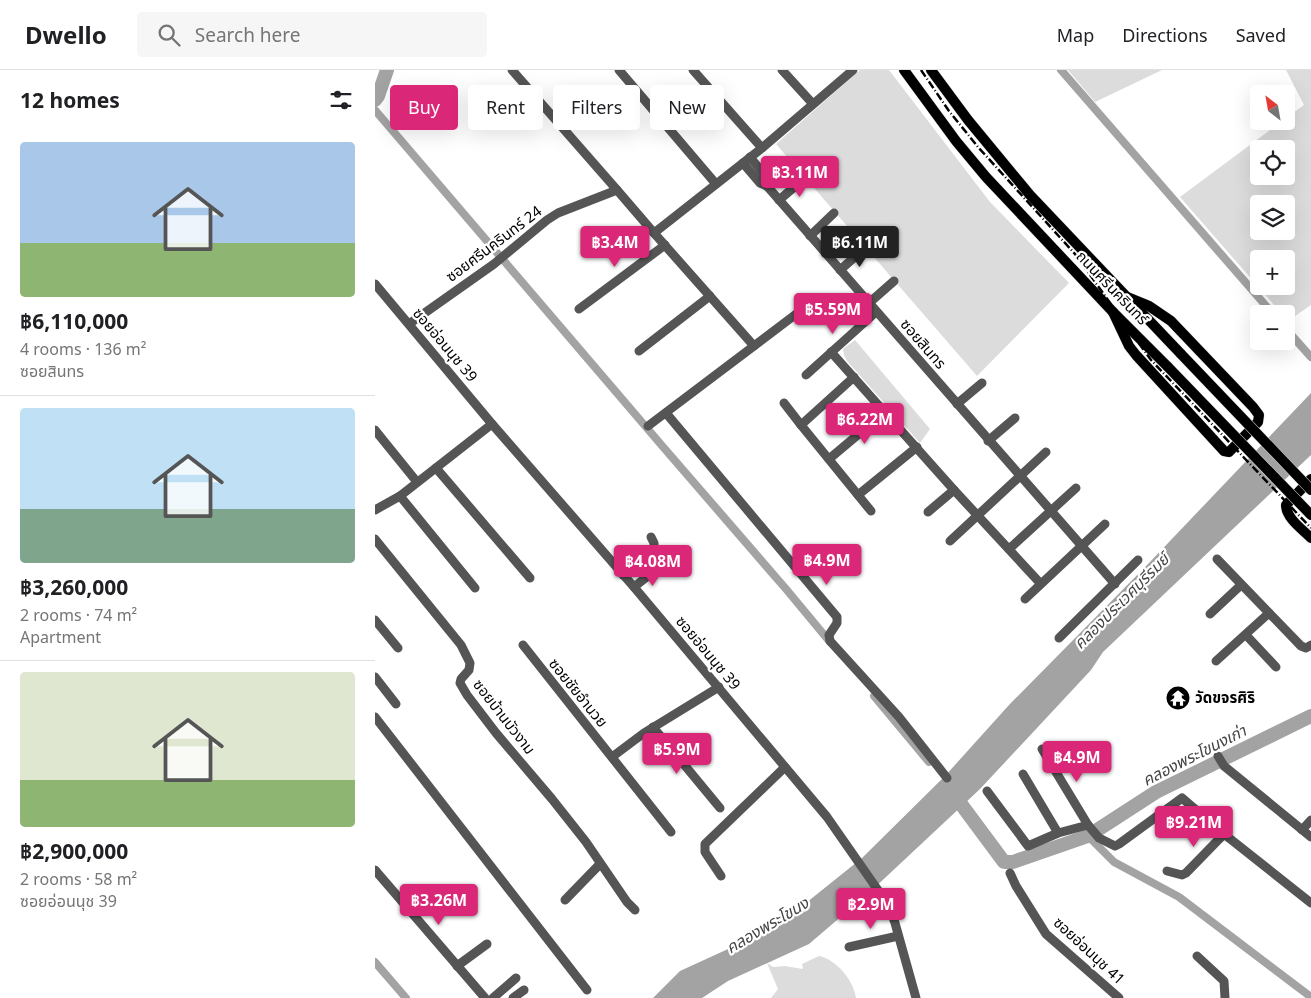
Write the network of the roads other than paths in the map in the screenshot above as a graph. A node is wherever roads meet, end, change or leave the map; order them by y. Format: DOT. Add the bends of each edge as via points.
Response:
graph roads {
  1 [pos="512,70"];
  2 [pos="619,70"];
  3 [pos="693,70"];
  4 [pos="782,70"];
  5 [pos="853,70"];
  6 [pos="904,70"];
  7 [pos="931,70"];
  8 [pos="813,104"];
  9 [pos="762,148"];
  10 [pos="746,160"];
  11 [pos="805,178"];
  12 [pos="716,184"];
  13 [pos="617,190"];
  14 [pos="779,200"];
  15 [pos="835,213"];
  16 [pos="654,233"];
  17 [pos="810,236"];
  18 [pos="665,245"];
  19 [pos="865,248"];
  20 [pos="839,270"];
  21 [pos="894,281"];
  22 [pos="375,284"];
  23 [pos="710,296"];
  24 [pos="1127,297"];
  25 [pos="869,303"];
  26 [pos="579,309"];
  27 [pos="841,309"];
  28 [pos="876,312"];
  29 [pos="1113,312"];
  30 [pos="409,324"];
  31 [pos="754,346"];
  32 [pos="639,351"];
  33 [pos="831,352"];
  34 [pos="807,375"];
  35 [pos="854,378"];
  36 [pos="982,383"];
  37 [pos="784,403"];
  38 [pos="957,404"];
  39 [pos="885,412"];
  40 [pos="666,413"];
  41 [pos="1015,418"];
  42 [pos="493,424"];
  43 [pos="801,425"];
  44 [pos="648,426"];
  45 [pos="375,430"];
  46 [pos="989,440"];
  47 [pos="917,447"];
  48 [pos="1045,452"];
  49 [pos="829,459"];
  50 [pos="436,468"];
  51 [pos="1020,477"];
  52 [pos="1311,479"];
  53 [pos="417,482"];
  54 [pos="1076,488"];
  55 [pos="954,490"];
  56 [pos="1311,490"];
  57 [pos="858,495"];
  58 [pos="400,496"];
  59 [pos="375,510"];
  60 [pos="871,511"];
  61 [pos="928,512"];
  62 [pos="1051,512"];
  63 [pos="979,516"];
  64 [pos="1311,516"];
  65 [pos="1105,524"];
  66 [pos="651,537"];
  67 [pos="375,538"];
  68 [pos="1311,538"];
  69 [pos="950,541"];
  70 [pos="1081,546"];
  71 [pos="1009,549"];
  72 [pos="1138,560"];
  73 [pos="1217,560"];
  74 [pos="658,568"];
  75 [pos="623,575"];
  76 [pos="530,578"];
  77 [pos="1040,584"];
  78 [pos="1115,584"];
  79 [pos="1241,585"];
  80 [pos="634,586"];
  81 [pos="475,588"];
  82 [pos="1025,599"];
  83 [pos="1269,613"];
  84 [pos="1210,614"];
  85 [pos="375,620"];
  86 [pos="1246,635"];
  87 [pos="1059,638"];
  88 [pos="523,645"];
  89 [pos="1311,645"];
  90 [pos="398,648"];
  91 [pos="1215,661"];
  92 [pos="1276,667"];
  93 [pos="375,677"];
  94 [pos="719,687"];
  95 [pos="396,704"];
  96 [pos="375,717"];
  97 [pos="653,727"];
  98 [pos="1042,749"];
  99 [pos="612,757"];
  100 [pos="1220,761"];
  101 [pos="785,767"];
  102 [pos="1023,774"];
  103 [pos="947,778"];
  104 [pos="987,791"];
  105 [pos="720,808"];
  106 [pos="1311,820"];
  107 [pos="1302,830"];
  108 [pos="1093,831"];
  109 [pos="671,832"];
  110 [pos="1058,833"];
  111 [pos="1224,834"];
  112 [pos="1311,837"];
  113 [pos="600,864"];
  114 [pos="375,870"];
  115 [pos="1167,871"];
  116 [pos="1010,873"];
  117 [pos="721,876"];
  118 [pos="565,900"];
  119 [pos="1311,903"];
  120 [pos="635,910"];
  121 [pos="898,936"];
  122 [pos="487,944"];
  123 [pos="849,947"];
  124 [pos="1197,956"];
  125 [pos="457,966"];
  126 [pos="516,978"];
  127 [pos="524,990"];
  128 [pos="587,990"];
  129 [pos="485,998"];
  130 [pos="493,998"];
  131 [pos="513,998"];
  132 [pos="916,998"];
  133 [pos="1119,998"];
  134 [pos="1225,998"];
  1 -- 13 [label="street"];
  2 -- 12 [label="street"];
  3 -- 9 [label="street"];
  4 -- 8 [label="street"];
  5 -- 8 [label="street"];
  6 -- 29 [label="main road, ถนนศรีนครินทร์" via="955,141 986,177"];
  7 -- 24 [label="main road, ถนนศรีนครินทร์" via="1030,196"];
  8 -- 9 [label="street"];
  9 -- 10 [label="street"];
  10 -- 12 [label="street"];
  10 -- 14 [label="street, ซอยสินทร" via="766,177 767,186"];
  11 -- 14 [label="street"];
  12 -- 16 [label="street"];
  13 -- 16 [label="street"];
  13 -- 30 [label="street, ซอยศรีนครินทร์ 24" via="547,220 494,264"];
  14 -- 17 [label="street, ซอยสินทร"];
  15 -- 17 [label="street"];
  16 -- 18 [label="street"];
  17 -- 20 [label="street, ซอยสินทร"];
  18 -- 23 [label="street"];
  18 -- 26 [label="street"];
  19 -- 20 [label="street"];
  20 -- 25 [label="street, ซอยสินทร"];
  21 -- 25 [label="street"];
  22 -- 30 [label="street, ซอยอ่อนนุช 39"];
  23 -- 31 [label="street"];
  23 -- 32 [label="street"];
  24 -- 29 [label="main road" via="1149,306 1171,321 1259,415 1258,422 1229,452 1129,346"];
  24 -- 56 [label="main road, ถนนศรีนครินทร์, bridge"];
  25 -- 28 [label="street, ซอยสินทร"];
  27 -- 31 [label="street" via="819,299"];
  28 -- 33 [label="street"];
  28 -- 38 [label="street, ซอยสินทร"];
  29 -- 64 [label="main road, ถนนศรีนครินทร์, bridge"];
  30 -- 42 [label="street, ซอยอ่อนนุช 39"];
  31 -- 40 [label="street"];
  33 -- 34 [label="street"];
  33 -- 35 [label="street"];
  35 -- 39 [label="street"];
  35 -- 43 [label="street"];
  36 -- 38 [label="street"];
  37 -- 43 [label="street"];
  38 -- 46 [label="street, ซอยสินทร"];
  39 -- 47 [label="street"];
  39 -- 49 [label="street"];
  40 -- 44 [label="street"];
  40 -- 103 [label="street" via="837,617 829,635 830,641 899,717"];
  41 -- 46 [label="street"];
  42 -- 50 [label="street"];
  42 -- 75 [label="street, ซอยอ่อนนุช 39"];
  43 -- 49 [label="street"];
  45 -- 53 [label="street"];
  46 -- 51 [label="street, ซอยสินทร"];
  47 -- 55 [label="street"];
  47 -- 57 [label="street"];
  48 -- 51 [label="street"];
  49 -- 57 [label="street"];
  50 -- 53 [label="street"];
  50 -- 76 [label="street"];
  51 -- 62 [label="street, ซอยสินทร"];
  51 -- 63 [label="street"];
  52 -- 68 [label="main road" via="1286,508"];
  53 -- 58 [label="street"];
  54 -- 62 [label="street"];
  55 -- 61 [label="street"];
  55 -- 63 [label="street"];
  57 -- 60 [label="street"];
  58 -- 59 [label="street"];
  58 -- 81 [label="street"];
  62 -- 70 [label="street, ซอยสินทร"];
  62 -- 71 [label="street"];
  63 -- 69 [label="street"];
  63 -- 71 [label="street"];
  65 -- 70 [label="street"];
  66 -- 75 [label="street" via="654,551"];
  67 -- 113 [label="street, ซอยบ้านบัวงาม" via="461,645 470,666 460,683 467,695"];
  70 -- 77 [label="street"];
  70 -- 78 [label="street, ซอยสินทร"];
  71 -- 77 [label="street"];
  72 -- 78 [label="street"];
  73 -- 79 [label="street"];
  74 -- 80 [label="street"];
  75 -- 80 [label="street, ซอยอ่อนนุช 39"];
  77 -- 82 [label="street"];
  78 -- 87 [label="street"];
  79 -- 83 [label="street"];
  79 -- 84 [label="street"];
  80 -- 94 [label="street, ซอยอ่อนนุช 39"];
  83 -- 86 [label="street"];
  83 -- 89 [label="street" via="1301,646"];
  85 -- 90 [label="street"];
  86 -- 91 [label="street"];
  86 -- 92 [label="street"];
  88 -- 99 [label="street, ซอยชัยอำนวย"];
  93 -- 95 [label="street"];
  94 -- 97 [label="street"];
  94 -- 101 [label="street, ซอยอ่อนนุช 39"];
  96 -- 128 [label="street"];
  97 -- 99 [label="street"];
  97 -- 105 [label="street"];
  98 -- 108 [label="street"];
  99 -- 109 [label="street, ซอยชัยอำนวย"];
  100 -- 107 [label="street"];
  101 -- 117 [label="street" via="705,844 705,852"];
  101 -- 121 [label="street, ซอยอ่อนนุช 39" via="827,817 889,906"];
  102 -- 110 [label="street"];
  104 -- 110 [label="street" via="1028,846"];
  106 -- 107 [label="street"];
  107 -- 112 [label="street"];
  108 -- 110 [label="street"];
  108 -- 111 [label="street" via="1115,846 1182,798"];
  111 -- 115 [label="street" via="1183,875"];
  111 -- 119 [label="street"];
  113 -- 118 [label="street"];
  113 -- 120 [label="street, ซอยบ้านบัวงาม"];
  114 -- 125 [label="street"];
  116 -- 133 [label="street, ซอยอ่อนนุช 41" via="1046,934"];
  121 -- 123 [label="street"];
  121 -- 132 [label="street, ซอยอ่อนนุช 39"];
  122 -- 125 [label="street"];
  124 -- 134 [label="street" via="1224,982"];
  125 -- 129 [label="street"];
  126 -- 130 [label="street"];
  127 -- 131 [label="street"];
}
